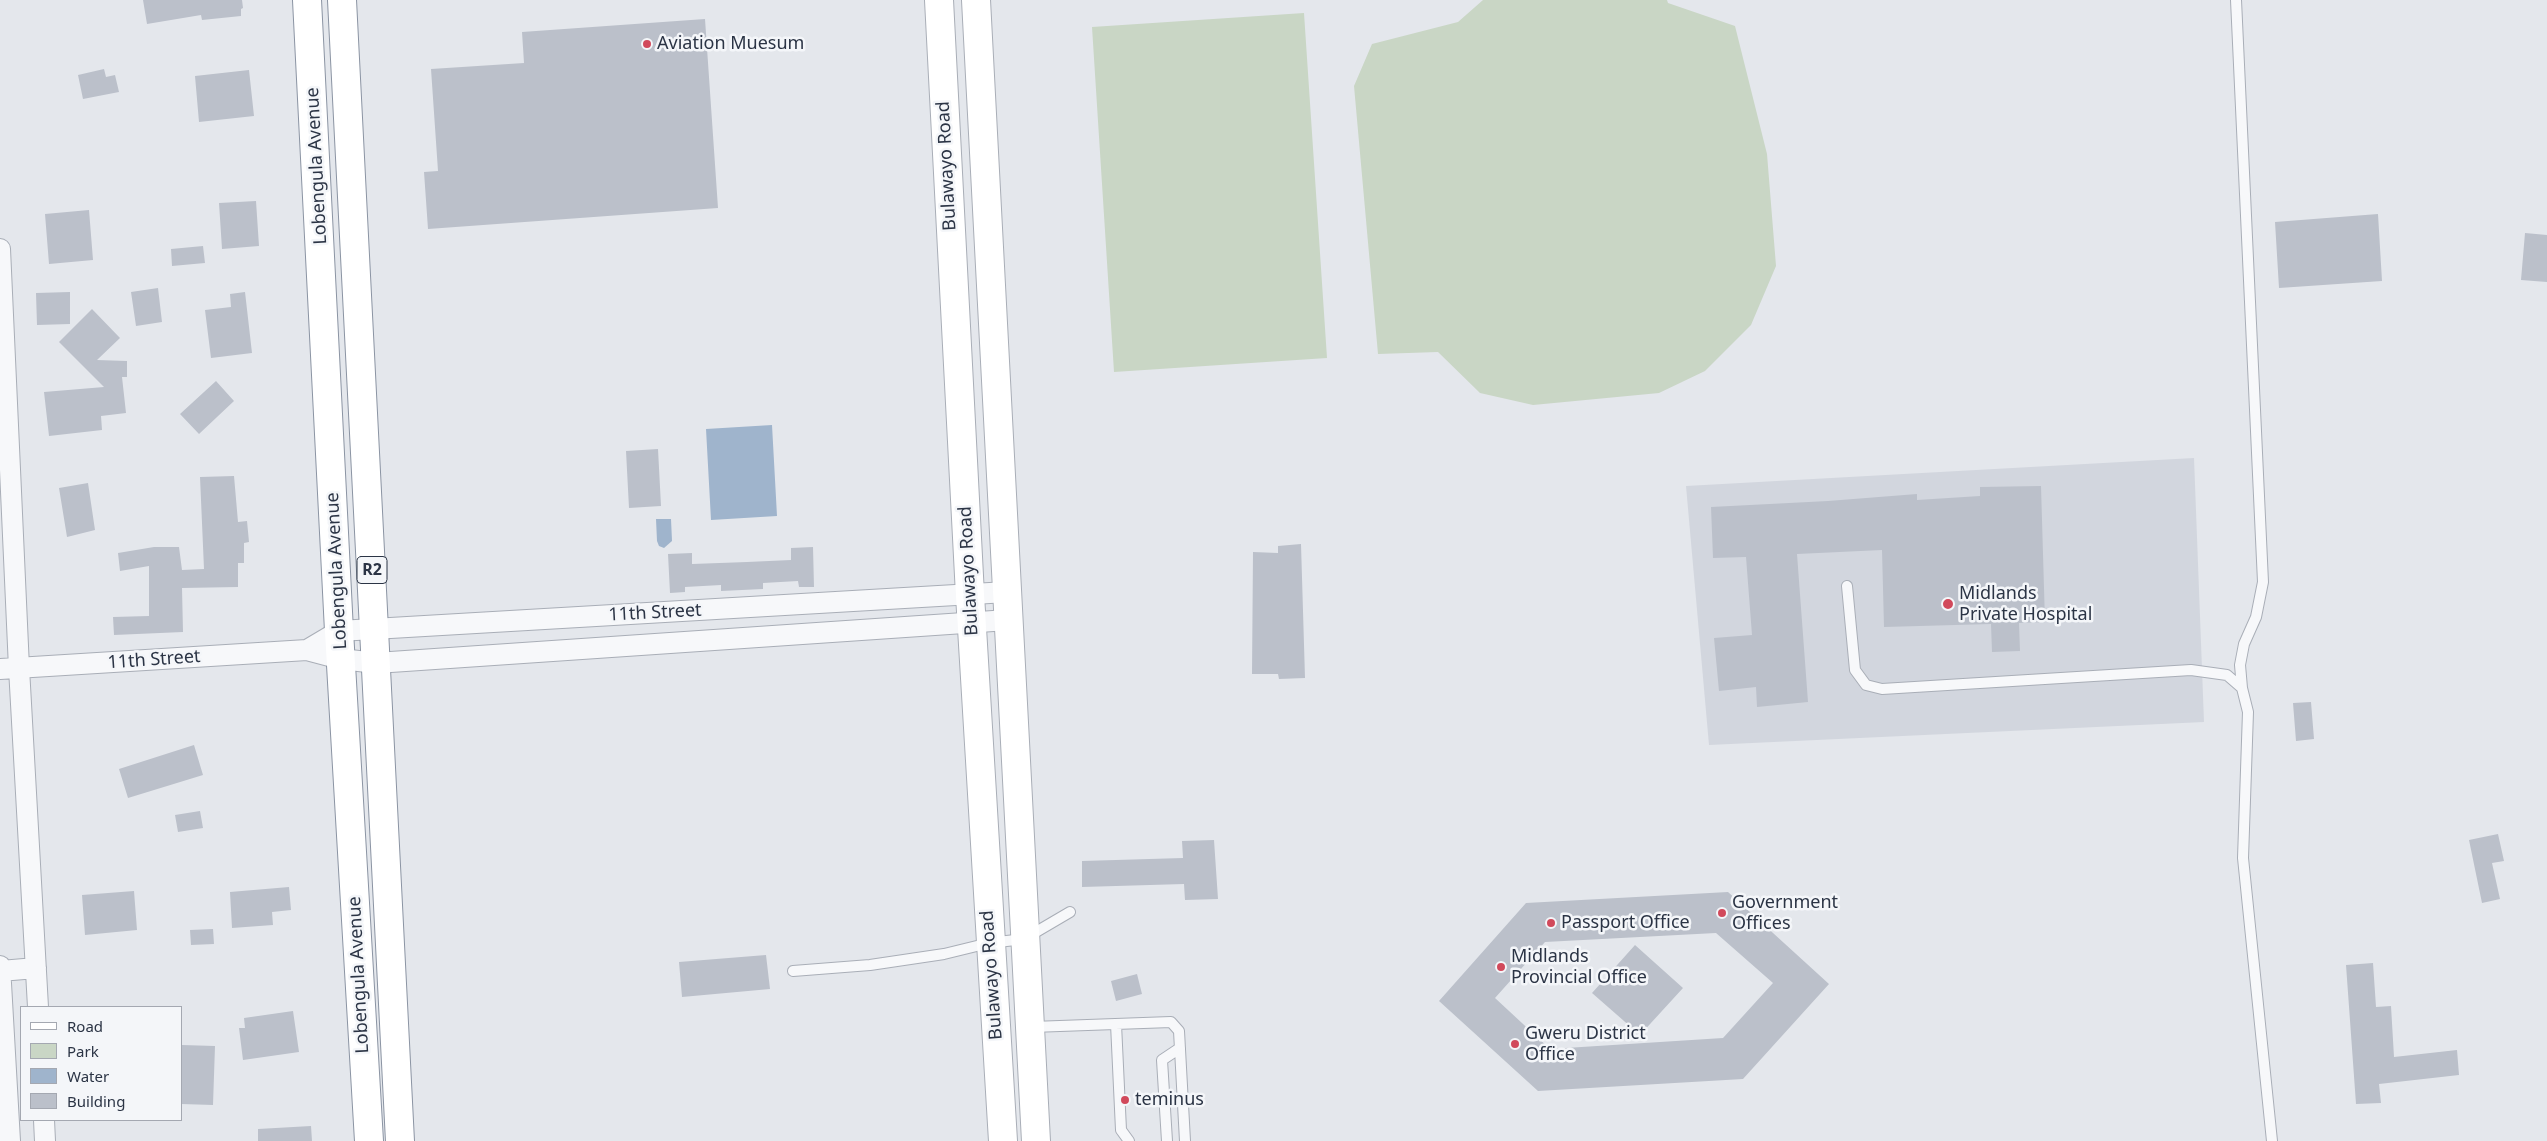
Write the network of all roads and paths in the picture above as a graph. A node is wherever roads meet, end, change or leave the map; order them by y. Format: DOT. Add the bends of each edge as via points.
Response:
graph roads {
  1 [pos="307,0"];
  2 [pos="342,0"];
  3 [pos="939,0"];
  4 [pos="976,0"];
  5 [pos="2236,0"];
  6 [pos="0,249"];
  7 [pos="1847,586"];
  8 [pos="1007,592"];
  9 [pos="970,595"];
  10 [pos="1008,620"];
  11 [pos="971,622"];
  12 [pos="375,629"];
  13 [pos="339,631"];
  14 [pos="307,650"];
  15 [pos="341,659"];
  16 [pos="376,663"];
  17 [pos="10,669"];
  18 [pos="2242,688"];
  19 [pos="1070,912"];
  20 [pos="1024,939"];
  21 [pos="989,943"];
  22 [pos="0,966"];
  23 [pos="36,968"];
  24 [pos="0,971"];
  25 [pos="794,971"];
  26 [pos="38,1006"];
  27 [pos="1116,1024"];
  28 [pos="1031,1027"];
  29 [pos="1180,1048"];
  30 [pos="44,1121"];
  31 [pos="10,1141"];
  32 [pos="45,1141"];
  33 [pos="369,1141"];
  34 [pos="400,1141"];
  35 [pos="1003,1141"];
  36 [pos="1036,1141"];
  37 [pos="1129,1141"];
  38 [pos="1167,1141"];
  39 [pos="1186,1141"];
  40 [pos="2272,1141"];
  1 -- 13 [label="main road, Lobengula Avenue / R2"];
  2 -- 12 [label="main road, Lobengula Avenue / R2"];
  3 -- 9 [label="main road, Bulawayo Road"];
  4 -- 8 [label="main road, Bulawayo Road"];
  5 -- 18 [label="lane" via="2263,582 2256,617 2241,658"];
  6 -- 17 [label="street"];
  7 -- 18 [label="lane" via="1855,670 1866,685 1882,689 2191,670 2227,676"];
  8 -- 9 [label="street, 11th Street"];
  8 -- 10 [label="main road, Bulawayo Road"];
  9 -- 11 [label="main road, Bulawayo Road"];
  9 -- 12 [label="street, 11th Street"];
  10 -- 11 [label="street, 11th Street"];
  10 -- 20 [label="main road, Bulawayo Road"];
  11 -- 16 [label="street, 11th Street"];
  11 -- 21 [label="main road, Bulawayo Road"];
  12 -- 13 [label="street, 11th Street"];
  12 -- 16 [label="main road, Lobengula Avenue / R2"];
  13 -- 14 [label="street, 11th Street"];
  13 -- 15 [label="main road, Lobengula Avenue / R2"];
  14 -- 15 [label="street, 11th Street"];
  14 -- 17 [label="street, 11th Street"];
  15 -- 16 [label="street, 11th Street"];
  15 -- 33 [label="main road, Lobengula Avenue / R2"];
  16 -- 34 [label="main road, Lobengula Avenue / R2"];
  17 -- 23 [label="street"];
  18 -- 40 [label="lane" via="2248,712 2243,858"];
  19 -- 20 [label="lane"];
  20 -- 21 [label="lane"];
  20 -- 28 [label="main road, Bulawayo Road"];
  21 -- 25 [label="lane" via="879,964"];
  21 -- 35 [label="main road, Bulawayo Road"];
  22 -- 24 [label="street"];
  23 -- 24 [label="street"];
  23 -- 26 [label="street"];
  24 -- 31 [label="street"];
  27 -- 28 [label="lane"];
  27 -- 29 [label="lane" via="1171,1022 1179,1031"];
  27 -- 37 [label="lane" via="1122,1130"];
  28 -- 36 [label="main road, Bulawayo Road"];
  29 -- 38 [label="lane" via="1162,1060"];
  29 -- 39 [label="lane"];
  30 -- 32 [label="street"];
}
